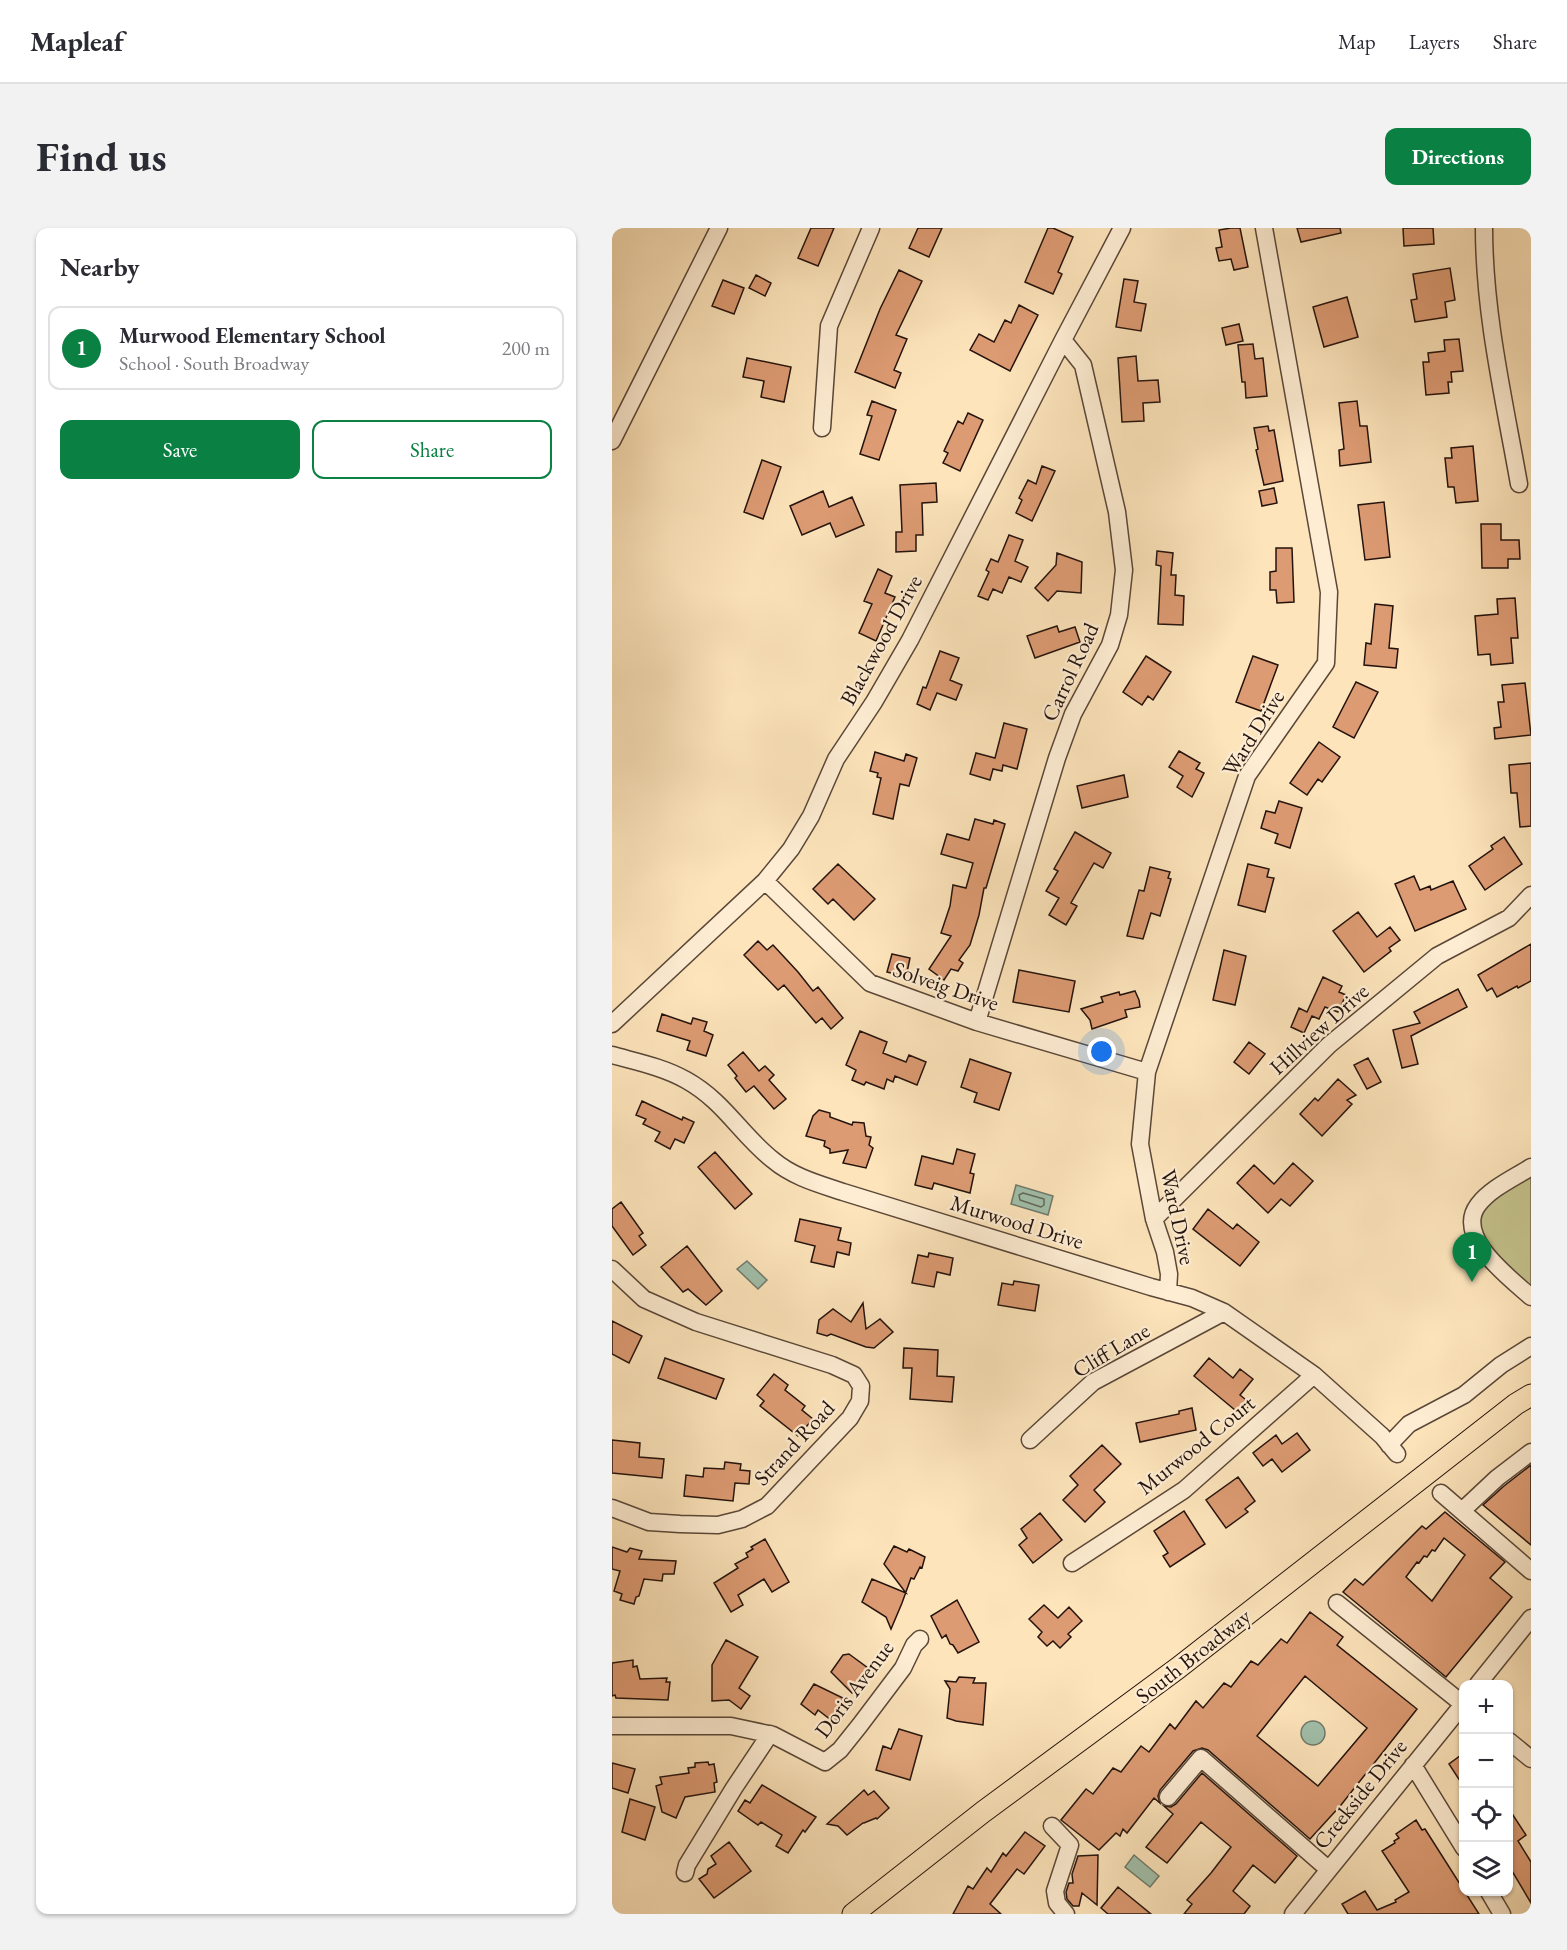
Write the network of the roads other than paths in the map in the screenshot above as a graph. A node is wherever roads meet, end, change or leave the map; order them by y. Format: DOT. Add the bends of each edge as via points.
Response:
graph roads {
  1 [pos="718,228"];
  2 [pos="871,228"];
  3 [pos="1122,228"];
  4 [pos="1264,228"];
  5 [pos="1484,228"];
  6 [pos="1063,340"];
  7 [pos="822,428"];
  8 [pos="613,435"];
  9 [pos="1519,484"];
  10 [pos="765,881"];
  11 [pos="1531,895"];
  12 [pos="977,1022"];
  13 [pos="612,1024"];
  14 [pos="612,1055"];
  15 [pos="1147,1072"];
  16 [pos="1531,1167"];
  17 [pos="1154,1219"];
  18 [pos="612,1269"];
  19 [pos="1168,1292"];
  20 [pos="1531,1297"];
  21 [pos="1224,1312"];
  22 [pos="1531,1346"];
  23 [pos="1314,1375"];
  24 [pos="1531,1395"];
  25 [pos="1030,1440"];
  26 [pos="1531,1452"];
  27 [pos="1453,1500"];
  28 [pos="612,1508"];
  29 [pos="1531,1562"];
  30 [pos="1072,1563"];
  31 [pos="1531,1570"];
  32 [pos="1337,1603"];
  33 [pos="1531,1618"];
  34 [pos="920,1639"];
  35 [pos="1481,1680"];
  36 [pos="1459,1701"];
  37 [pos="1459,1709"];
  38 [pos="612,1726"];
  39 [pos="770,1734"];
  40 [pos="1513,1744"];
  41 [pos="1531,1759"];
  42 [pos="1413,1765"];
  43 [pos="1168,1797"];
  44 [pos="1052,1826"];
  45 [pos="1460,1842"];
  46 [pos="1328,1869"];
  47 [pos="685,1873"];
  48 [pos="1491,1896"];
  49 [pos="853,1914"];
  50 [pos="1066,1914"];
  51 [pos="1293,1914"];
  52 [pos="1502,1914"];
  1 -- 8 [label="street"];
  2 -- 7 [label="street" via="829,326"];
  3 -- 6 [label="street, Blackwood Drive"];
  4 -- 15 [label="street, Ward Drive" via="1329,592 1326,663 1247,776"];
  5 -- 9 [label="street" via="1493,337"];
  6 -- 10 [label="street, Blackwood Drive" via="910,640 836,759 791,849"];
  6 -- 12 [label="street, Carrol Road" via="1083,365 1117,513 1124,570 1119,615 1110,645 1073,714 1061,747"];
  10 -- 12 [label="street, Solveig Drive" via="870,983"];
  10 -- 13 [label="street, Blackwood Drive"];
  11 -- 17 [label="street, Hillview Drive" via="1509,918 1437,956 1329,1046"];
  12 -- 15 [label="street, Solveig Drive"];
  14 -- 19 [label="street, Murwood Drive" via="686,1080 725,1109 773,1161 796,1175"];
  15 -- 17 [label="street, Ward Drive" via="1140,1144"];
  16 -- 20 [label="street" via="1488,1195 1472,1221 1476,1242"];
  17 -- 19 [label="street, Ward Drive" via="1165,1252"];
  18 -- 28 [label="street, Strand Road" via="644,1299 696,1322 832,1365 854,1375 861,1386 860,1401 850,1418 767,1506 742,1519 718,1525 649,1522"];
  19 -- 21 [label="street, Murwood Drive"];
  21 -- 23 [label="street, Murwood Drive"];
  21 -- 25 [label="street, Cliff Lane" via="1093,1382"];
  22 -- 23 [label="street, Murwood Drive" via="1464,1395 1409,1424 1393,1450"];
  23 -- 30 [label="street, Murwood Court" via="1185,1490"];
  24 -- 49 [label="main road, South Broadway"];
  26 -- 27 [label="street" via="1497,1478"];
  27 -- 29 [label="street"];
  27 -- 31 [label="street"];
  32 -- 36 [label="street"];
  33 -- 35 [label="street"];
  34 -- 39 [label="street, Doris Avenue" via="860,1725 825,1762"];
  37 -- 42 [label="street, Creekside Drive"];
  38 -- 39 [label="street, Doris Avenue" via="731,1726"];
  39 -- 47 [label="street"];
  40 -- 41 [label="street"];
  42 -- 45 [label="street"];
  42 -- 46 [label="street, Creekside Drive"];
  43 -- 46 [label="street" via="1201,1758"];
  44 -- 50 [label="street" via="1070,1845 1054,1891"];
  46 -- 51 [label="street, Creekside Drive"];
  48 -- 52 [label="street"];
}
